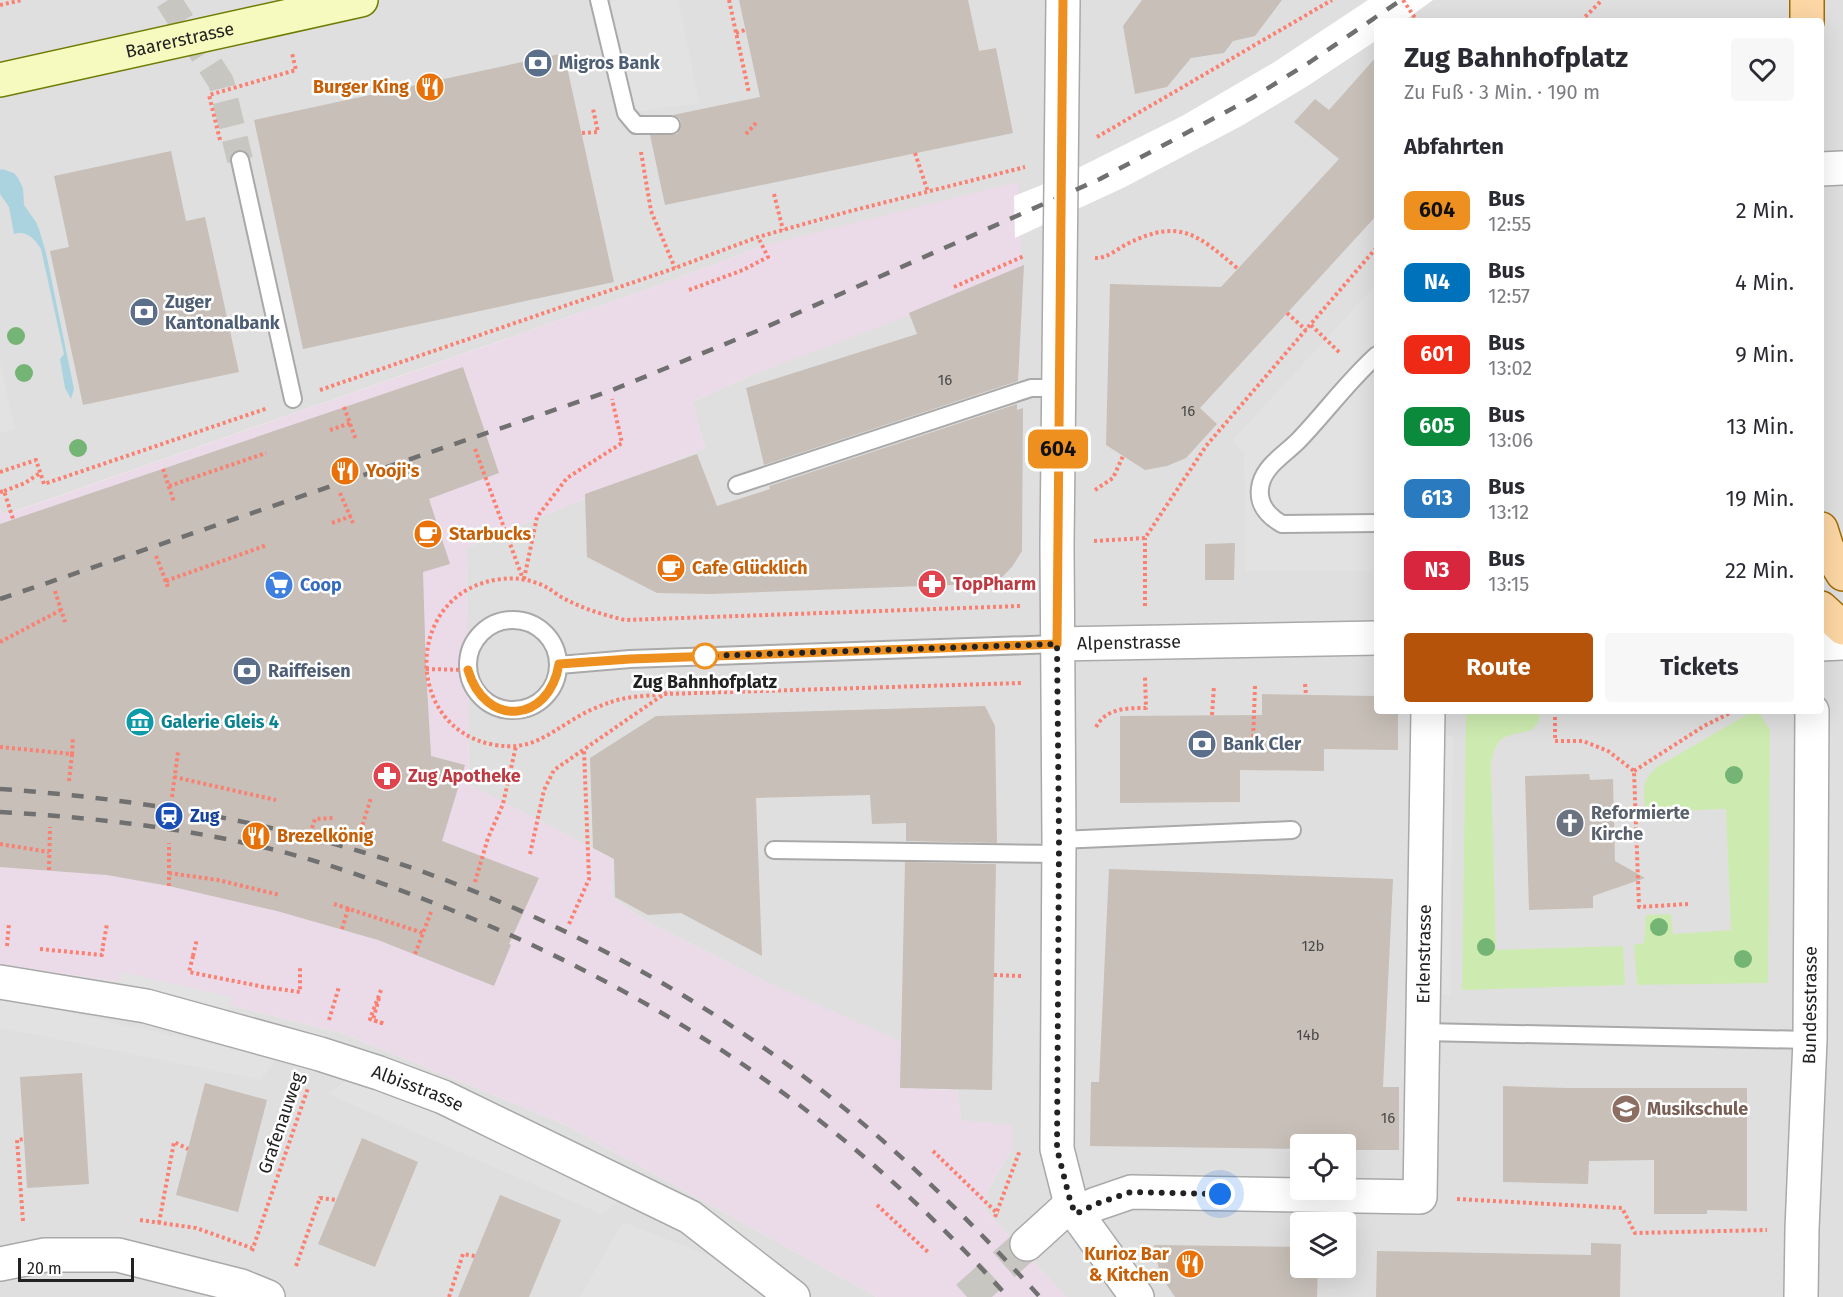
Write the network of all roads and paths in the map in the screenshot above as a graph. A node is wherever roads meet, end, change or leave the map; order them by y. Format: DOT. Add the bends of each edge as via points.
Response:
graph roads {
  1 [pos="22,0"];
  2 [pos="361,0"];
  3 [pos="599,0"];
  4 [pos="729,0"];
  5 [pos="1063,0"];
  6 [pos="1332,0"];
  7 [pos="1403,0"];
  8 [pos="1602,0"];
  9 [pos="1807,0"];
  10 [pos="0,5"];
  11 [pos="1415,18"];
  12 [pos="1584,18"];
  13 [pos="1807,18"];
  14 [pos="745,30"];
  15 [pos="736,33"];
  16 [pos="0,80"];
  17 [pos="748,93"];
  18 [pos="590,98"];
  19 [pos="756,123"];
  20 [pos="636,125"];
  21 [pos="671,125"];
  22 [pos="582,133"];
  23 [pos="746,134"];
  24 [pos="1088,143"];
  25 [pos="915,153"];
  26 [pos="240,160"];
  27 [pos="1026,167"];
  28 [pos="1843,168"];
  29 [pos="1824,169"];
  30 [pos="928,192"];
  31 [pos="774,194"];
  32 [pos="783,230"];
  33 [pos="758,237"];
  34 [pos="1374,251"];
  35 [pos="1061,257"];
  36 [pos="675,268"];
  37 [pos="1237,268"];
  38 [pos="954,287"];
  39 [pos="689,290"];
  40 [pos="1287,313"];
  41 [pos="1311,325"];
  42 [pos="1306,330"];
  43 [pos="1374,359"];
  44 [pos="1360,372"];
  45 [pos="1059,388"];
  46 [pos="293,399"];
  47 [pos="612,399"];
  48 [pos="344,407"];
  49 [pos="250,414"];
  50 [pos="351,423"];
  51 [pos="330,430"];
  52 [pos="356,440"];
  53 [pos="475,449"];
  54 [pos="266,453"];
  55 [pos="1122,456"];
  56 [pos="163,469"];
  57 [pos="0,472"];
  58 [pos="40,473"];
  59 [pos="737,484"];
  60 [pos="168,486"];
  61 [pos="2,492"];
  62 [pos="340,493"];
  63 [pos="1095,500"];
  64 [pos="174,502"];
  65 [pos="351,516"];
  66 [pos="13,519"];
  67 [pos="332,523"];
  68 [pos="353,523"];
  69 [pos="1374,523"];
  70 [pos="1094,531"];
  71 [pos="1824,537"];
  72 [pos="1094,541"];
  73 [pos="267,545"];
  74 [pos="1057,545"];
  75 [pos="156,556"];
  76 [pos="1843,574"];
  77 [pos="165,581"];
  78 [pos="168,587"];
  79 [pos="55,591"];
  80 [pos="971,608"];
  81 [pos="61,610"];
  82 [pos="966,611"];
  83 [pos="1824,611"];
  84 [pos="65,622"];
  85 [pos="1843,628"];
  86 [pos="1374,638"];
  87 [pos="0,642"];
  88 [pos="1843,643"];
  89 [pos="1057,644"];
  90 [pos="1824,644"];
  91 [pos="559,664"];
  92 [pos="426,669"];
  93 [pos="468,670"];
  94 [pos="969,680"];
  95 [pos="975,684"];
  96 [pos="1305,684"];
  97 [pos="1214,686"];
  98 [pos="1255,686"];
  99 [pos="670,690"];
  100 [pos="1305,694"];
  101 [pos="1428,714"];
  102 [pos="1555,714"];
  103 [pos="1728,714"];
  104 [pos="1812,714"];
  105 [pos="1212,716"];
  106 [pos="73,737"];
  107 [pos="1262,745"];
  108 [pos="516,746"];
  109 [pos="0,747"];
  110 [pos="584,749"];
  111 [pos="178,752"];
  112 [pos="72,754"];
  113 [pos="1634,771"];
  114 [pos="174,777"];
  115 [pos="69,781"];
  116 [pos="172,796"];
  117 [pos="371,798"];
  118 [pos="276,800"];
  119 [pos="334,818"];
  120 [pos="50,827"];
  121 [pos="312,828"];
  122 [pos="1292,830"];
  123 [pos="357,842"];
  124 [pos="169,843"];
  125 [pos="0,844"];
  126 [pos="1059,847"];
  127 [pos="774,850"];
  128 [pos="49,852"];
  129 [pos="530,854"];
  130 [pos="49,870"];
  131 [pos="169,873"];
  132 [pos="476,882"];
  133 [pos="169,886"];
  134 [pos="280,895"];
  135 [pos="1688,904"];
  136 [pos="431,912"];
  137 [pos="9,923"];
  138 [pos="107,924"];
  139 [pos="569,924"];
  140 [pos="342,929"];
  141 [pos="423,933"];
  142 [pos="197,939"];
  143 [pos="35,948"];
  144 [pos="415,954"];
  145 [pos="4,968"];
  146 [pos="300,968"];
  147 [pos="994,975"];
  148 [pos="1022,976"];
  149 [pos="339,987"];
  150 [pos="381,990"];
  151 [pos="379,998"];
  152 [pos="373,1020"];
  153 [pos="386,1024"];
  154 [pos="1423,1032"];
  155 [pos="1810,1040"];
  156 [pos="320,1054"];
  157 [pos="24,1139"];
  158 [pos="188,1149"];
  159 [pos="1020,1149"];
  160 [pos="933,1151"];
  161 [pos="1420,1197"];
  162 [pos="336,1200"];
  163 [pos="877,1205"];
  164 [pos="1074,1209"];
  165 [pos="23,1221"];
  166 [pos="159,1223"];
  167 [pos="1802,1229"];
  168 [pos="1027,1244"];
  169 [pos="929,1253"];
  170 [pos="475,1256"];
  171 [pos="250,1258"];
  172 [pos="0,1264"];
  173 [pos="296,1266"];
  174 [pos="268,1297"];
  175 [pos="448,1297"];
  176 [pos="793,1297"];
  177 [pos="1137,1297"];
  178 [pos="1801,1297"];
  1 -- 10 [label="path"];
  2 -- 16 [label="main road, Baarerstrasse"];
  3 -- 20 [label="lane" via="626,113"];
  4 -- 15 [label="path"];
  5 -- 35 [label="street"];
  6 -- 24 [label="path"];
  7 -- 11 [label="path"];
  8 -- 12 [label="path"];
  9 -- 13 [label="main road"];
  14 -- 15 [label="path"];
  15 -- 17 [label="path"];
  18 -- 22 [label="path" via="598,132"];
  19 -- 23 [label="path"];
  20 -- 21 [label="lane"];
  20 -- 36 [label="path" via="651,211"];
  25 -- 30 [label="path"];
  26 -- 46 [label="lane"];
  27 -- 30 [label="path"];
  28 -- 29 [label="street"];
  30 -- 32 [label="path"];
  31 -- 32 [label="path"];
  32 -- 33 [label="path"];
  33 -- 36 [label="path"];
  33 -- 39 [label="path" via="768,257"];
  34 -- 41 [label="path"];
  35 -- 37 [label="path" via="1101,258 1156,231 1182,231 1203,239"];
  35 -- 38 [label="path" via="1022,256"];
  35 -- 45 [label="street"];
  36 -- 46 [label="path"];
  40 -- 42 [label="path"];
  41 -- 42 [label="path"];
  41 -- 44 [label="path"];
  42 -- 72 [label="path" via="1206,447 1145,538"];
  43 -- 44 [label="lane"];
  44 -- 69 [label="lane" via="1268,468 1259,493 1269,517 1282,524"];
  45 -- 59 [label="lane" via="1031,388"];
  45 -- 74 [label="street"];
  47 -- 53 [label="path" via="622,443 567,478 537,517 524,579"];
  48 -- 50 [label="path"];
  49 -- 58 [label="path" via="44,484"];
  50 -- 51 [label="path"];
  50 -- 52 [label="path"];
  54 -- 60 [label="path"];
  55 -- 63 [label="path" via="1113,478 1095,489"];
  56 -- 60 [label="path"];
  57 -- 58 [label="path" via="36,460"];
  58 -- 61 [label="path"];
  60 -- 64 [label="path"];
  61 -- 66 [label="path"];
  62 -- 65 [label="path"];
  65 -- 67 [label="path"];
  65 -- 68 [label="path"];
  70 -- 72 [label="path"];
  71 -- 76 [label="main road"];
  72 -- 74 [label="path"];
  73 -- 77 [label="path"];
  74 -- 89 [label="street"];
  75 -- 77 [label="path"];
  77 -- 78 [label="path"];
  79 -- 81 [label="path"];
  80 -- 82 [label="path"];
  81 -- 84 [label="path"];
  81 -- 87 [label="path"];
  83 -- 85 [label="main road"];
  86 -- 89 [label="street, Alpenstrasse"];
  88 -- 90 [label="street"];
  89 -- 91 [label="lane, Alpenstrasse"];
  89 -- 126 [label="street"];
  91 -- 93 [label="lane" via="549,694 538,704 508,711 480,697"];
  91 -- 93 [label="lane" via="548,636 522,620 508,620 494,623 478,637 468,656"];
  92 -- 93 [label="path"];
  94 -- 95 [label="path"];
  96 -- 100 [label="path"];
  97 -- 105 [label="path"];
  98 -- 107 [label="path" via="1253,743"];
  99 -- 110 [label="path"];
  101 -- 154 [label="street, Erlenstrasse"];
  102 -- 113 [label="path" via="1556,741 1583,741 1608,751"];
  103 -- 113 [label="path"];
  104 -- 155 [label="street, Bundesstrasse"];
  106 -- 112 [label="path"];
  108 -- 132 [label="path" via="503,804 488,838"];
  109 -- 112 [label="path"];
  110 -- 129 [label="path" via="554,770 544,790"];
  110 -- 139 [label="path" via="589,879"];
  111 -- 114 [label="path"];
  112 -- 115 [label="path"];
  113 -- 135 [label="path" via="1639,907"];
  114 -- 116 [label="path"];
  114 -- 118 [label="path"];
  117 -- 123 [label="path"];
  119 -- 121 [label="path" via="315,819"];
  120 -- 128 [label="path"];
  122 -- 126 [label="lane"];
  124 -- 131 [label="path"];
  125 -- 128 [label="path"];
  126 -- 127 [label="lane"];
  126 -- 164 [label="street" via="1057,1149"];
  128 -- 130 [label="path"];
  131 -- 133 [label="path"];
  131 -- 134 [label="path"];
  136 -- 141 [label="path"];
  137 -- 145 [label="path"];
  138 -- 143 [label="path, bridge" via="102,955"];
  140 -- 141 [label="path" via="348,909 333,904"];
  141 -- 144 [label="path"];
  142 -- 146 [label="path, bridge" via="189,972 300,992"];
  145 -- 156 [label="street, Albisstrasse"];
  147 -- 148 [label="path"];
  149 -- 156 [label="path, Grafenauweg"];
  150 -- 152 [label="path, bridge" via="370,1019"];
  151 -- 152 [label="path"];
  152 -- 153 [label="path"];
  154 -- 155 [label="lane"];
  154 -- 161 [label="street, Erlenstrasse"];
  155 -- 167 [label="street, Bundesstrasse"];
  156 -- 171 [label="path, Grafenauweg"];
  156 -- 176 [label="street, Albisstrasse" via="443,1097 690,1217"];
  157 -- 165 [label="path" via="17,1140"];
  158 -- 166 [label="path" via="174,1142"];
  159 -- 160 [label="path" via="996,1216"];
  161 -- 164 [label="street" via="1131,1192"];
  161 -- 167 [label="path" via="1622,1208 1635,1233"];
  162 -- 173 [label="path" via="320,1198"];
  163 -- 169 [label="path"];
  164 -- 168 [label="street"];
  164 -- 177 [label="street"];
  167 -- 178 [label="street, Bundesstrasse"];
  170 -- 175 [label="path" via="462,1254"];
  172 -- 174 [label="street" via="45,1255 118,1255 241,1286"];
}
